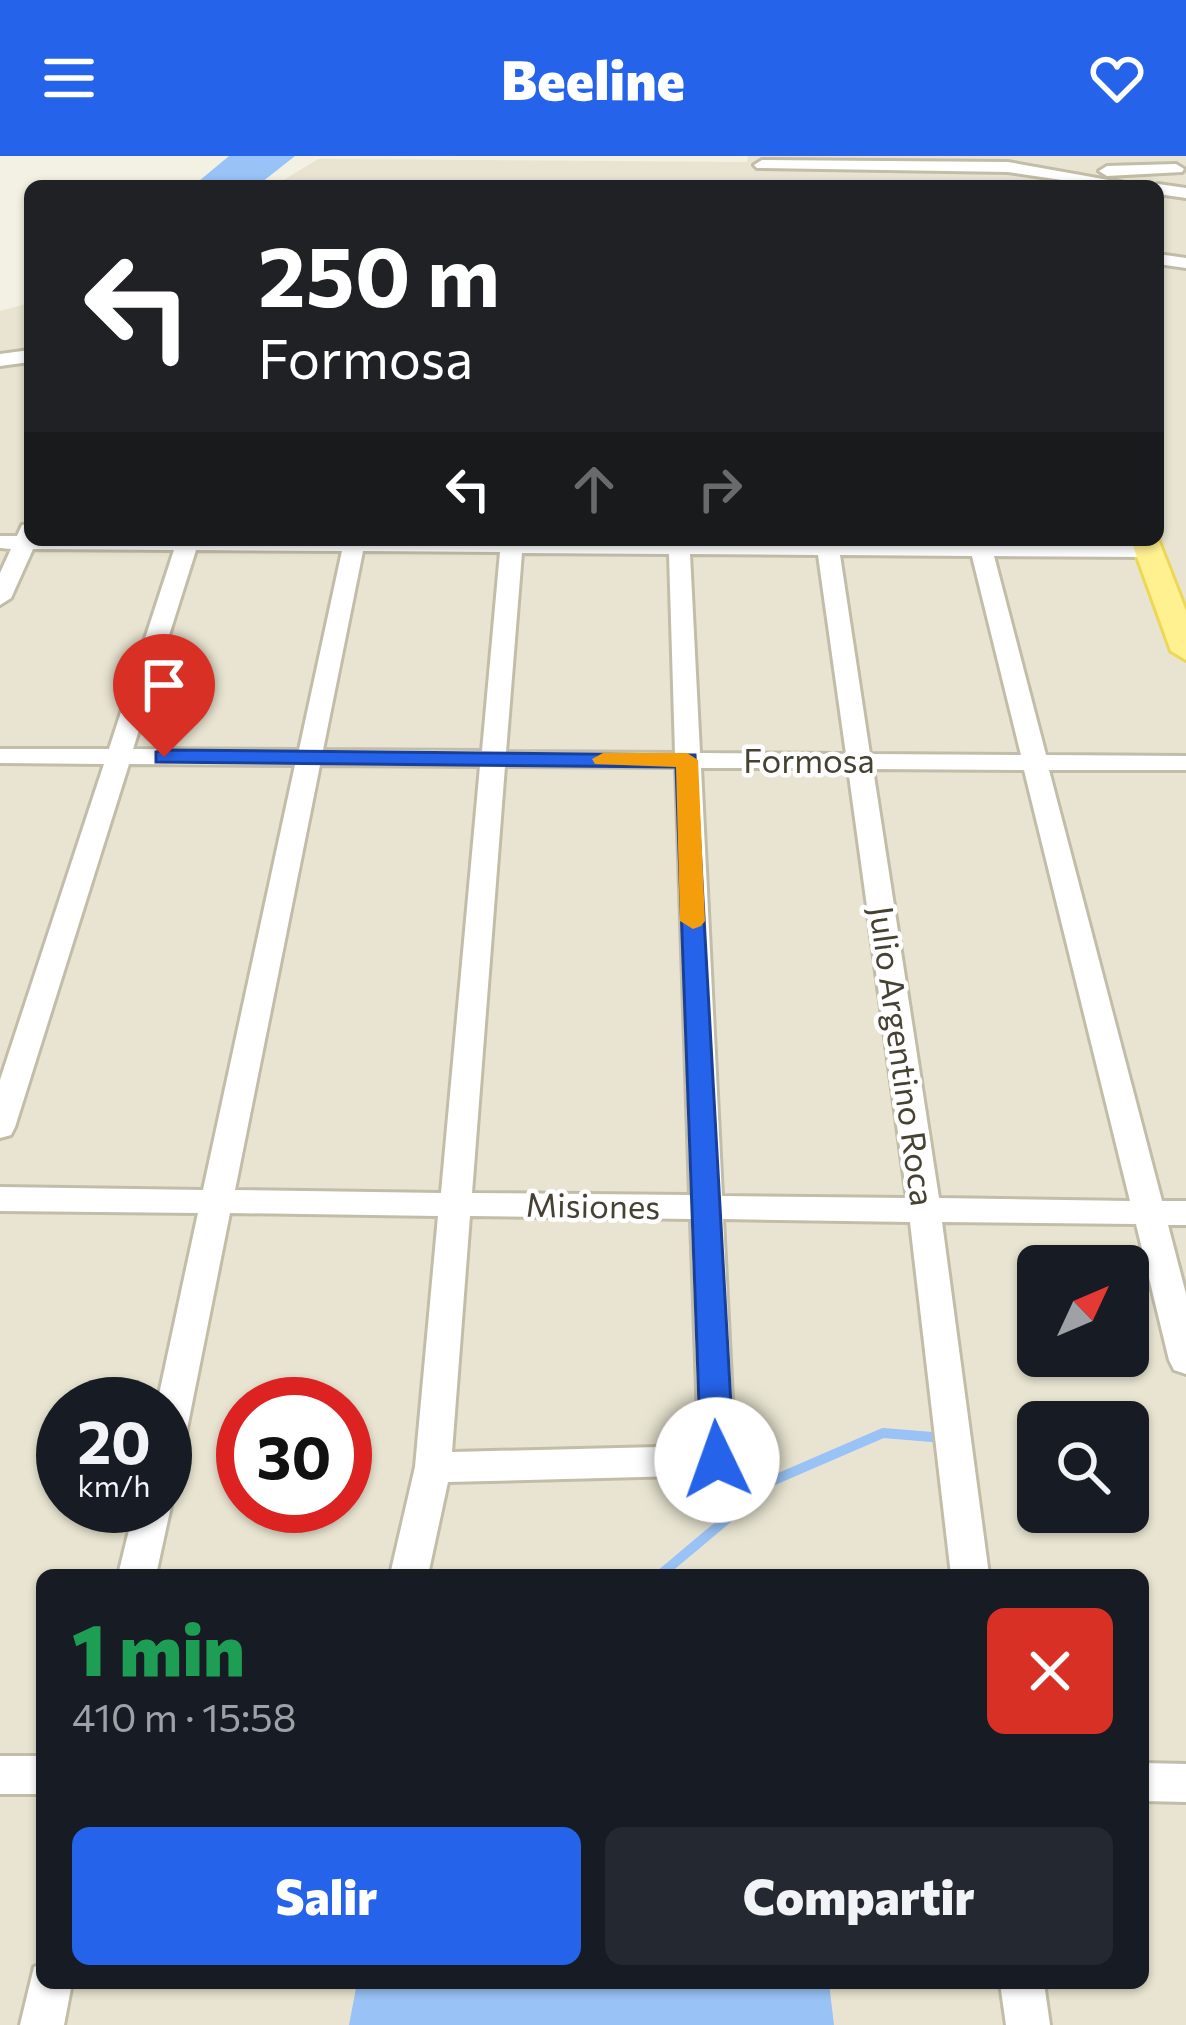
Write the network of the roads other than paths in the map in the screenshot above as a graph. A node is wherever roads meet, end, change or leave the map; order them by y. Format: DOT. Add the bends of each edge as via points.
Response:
graph roads {
  1 [pos="1006,161"];
  2 [pos="763,165"];
  3 [pos="1176,169"];
  4 [pos="1036,172"];
  5 [pos="1092,180"];
  6 [pos="24,543"];
  7 [pos="186,546"];
  8 [pos="354,546"];
  9 [pos="512,546"];
  10 [pos="679,546"];
  11 [pos="831,546"];
  12 [pos="982,546"];
  13 [pos="1148,546"];
  14 [pos="1175,593"];
  15 [pos="0,598"];
  16 [pos="1186,651"];
  17 [pos="0,756"];
  18 [pos="117,757"];
  19 [pos="306,758"];
  20 [pos="496,759"];
  21 [pos="687,760"];
  22 [pos="858,761"];
  23 [pos="1036,762"];
  24 [pos="1186,763"];
  25 [pos="0,1126"];
  26 [pos="0,1198"];
  27 [pos="219,1201"];
  28 [pos="458,1204"];
  29 [pos="703,1207"];
  30 [pos="925,1210"];
  31 [pos="1151,1212"];
  32 [pos="1186,1213"];
  33 [pos="1186,1360"];
  34 [pos="181,1377"];
  35 [pos="433,1467"];
  36 [pos="146,1533"];
  37 [pos="138,1569"];
  38 [pos="410,1569"];
  39 [pos="969,1569"];
  40 [pos="0,1775"];
  41 [pos="36,1775"];
  42 [pos="1149,1782"];
  43 [pos="1186,1783"];
  44 [pos="49,1989"];
  45 [pos="1023,1989"];
  46 [pos="42,2025"];
  47 [pos="1028,2025"];
  1 -- 2 [label="street"];
  1 -- 4 [label="street"];
  3 -- 4 [label="street"];
  4 -- 5 [label="street"];
  6 -- 15 [label="street"];
  7 -- 18 [label="street"];
  8 -- 19 [label="street"];
  9 -- 20 [label="street"];
  10 -- 21 [label="street"];
  11 -- 22 [label="street, Julio Argentino Roca"];
  12 -- 23 [label="street"];
  13 -- 14 [label="main road"];
  14 -- 16 [label="main road"];
  17 -- 18 [label="street, Formosa"];
  18 -- 19 [label="street, Formosa"];
  18 -- 25 [label="street"];
  19 -- 20 [label="street, Formosa"];
  19 -- 27 [label="street"];
  20 -- 21 [label="street, Formosa"];
  20 -- 28 [label="street"];
  21 -- 22 [label="street, Formosa"];
  21 -- 29 [label="street"];
  22 -- 23 [label="street, Formosa"];
  22 -- 30 [label="street, Julio Argentino Roca"];
  23 -- 24 [label="street, Formosa"];
  23 -- 31 [label="street"];
  26 -- 27 [label="street, Misiones"];
  27 -- 28 [label="street, Misiones"];
  27 -- 34 [label="street"];
  28 -- 29 [label="street, Misiones"];
  28 -- 35 [label="street"];
  29 -- 30 [label="street, Misiones"];
  29 -- 35 [label="street" via="717,1460"];
  30 -- 31 [label="street, Misiones"];
  30 -- 39 [label="street, Julio Argentino Roca"];
  31 -- 32 [label="street, Misiones"];
  31 -- 33 [label="street"];
  35 -- 38 [label="street"];
  36 -- 37 [label="street"];
  40 -- 41 [label="street"];
  42 -- 43 [label="street"];
  44 -- 46 [label="street"];
  45 -- 47 [label="street"];
}
